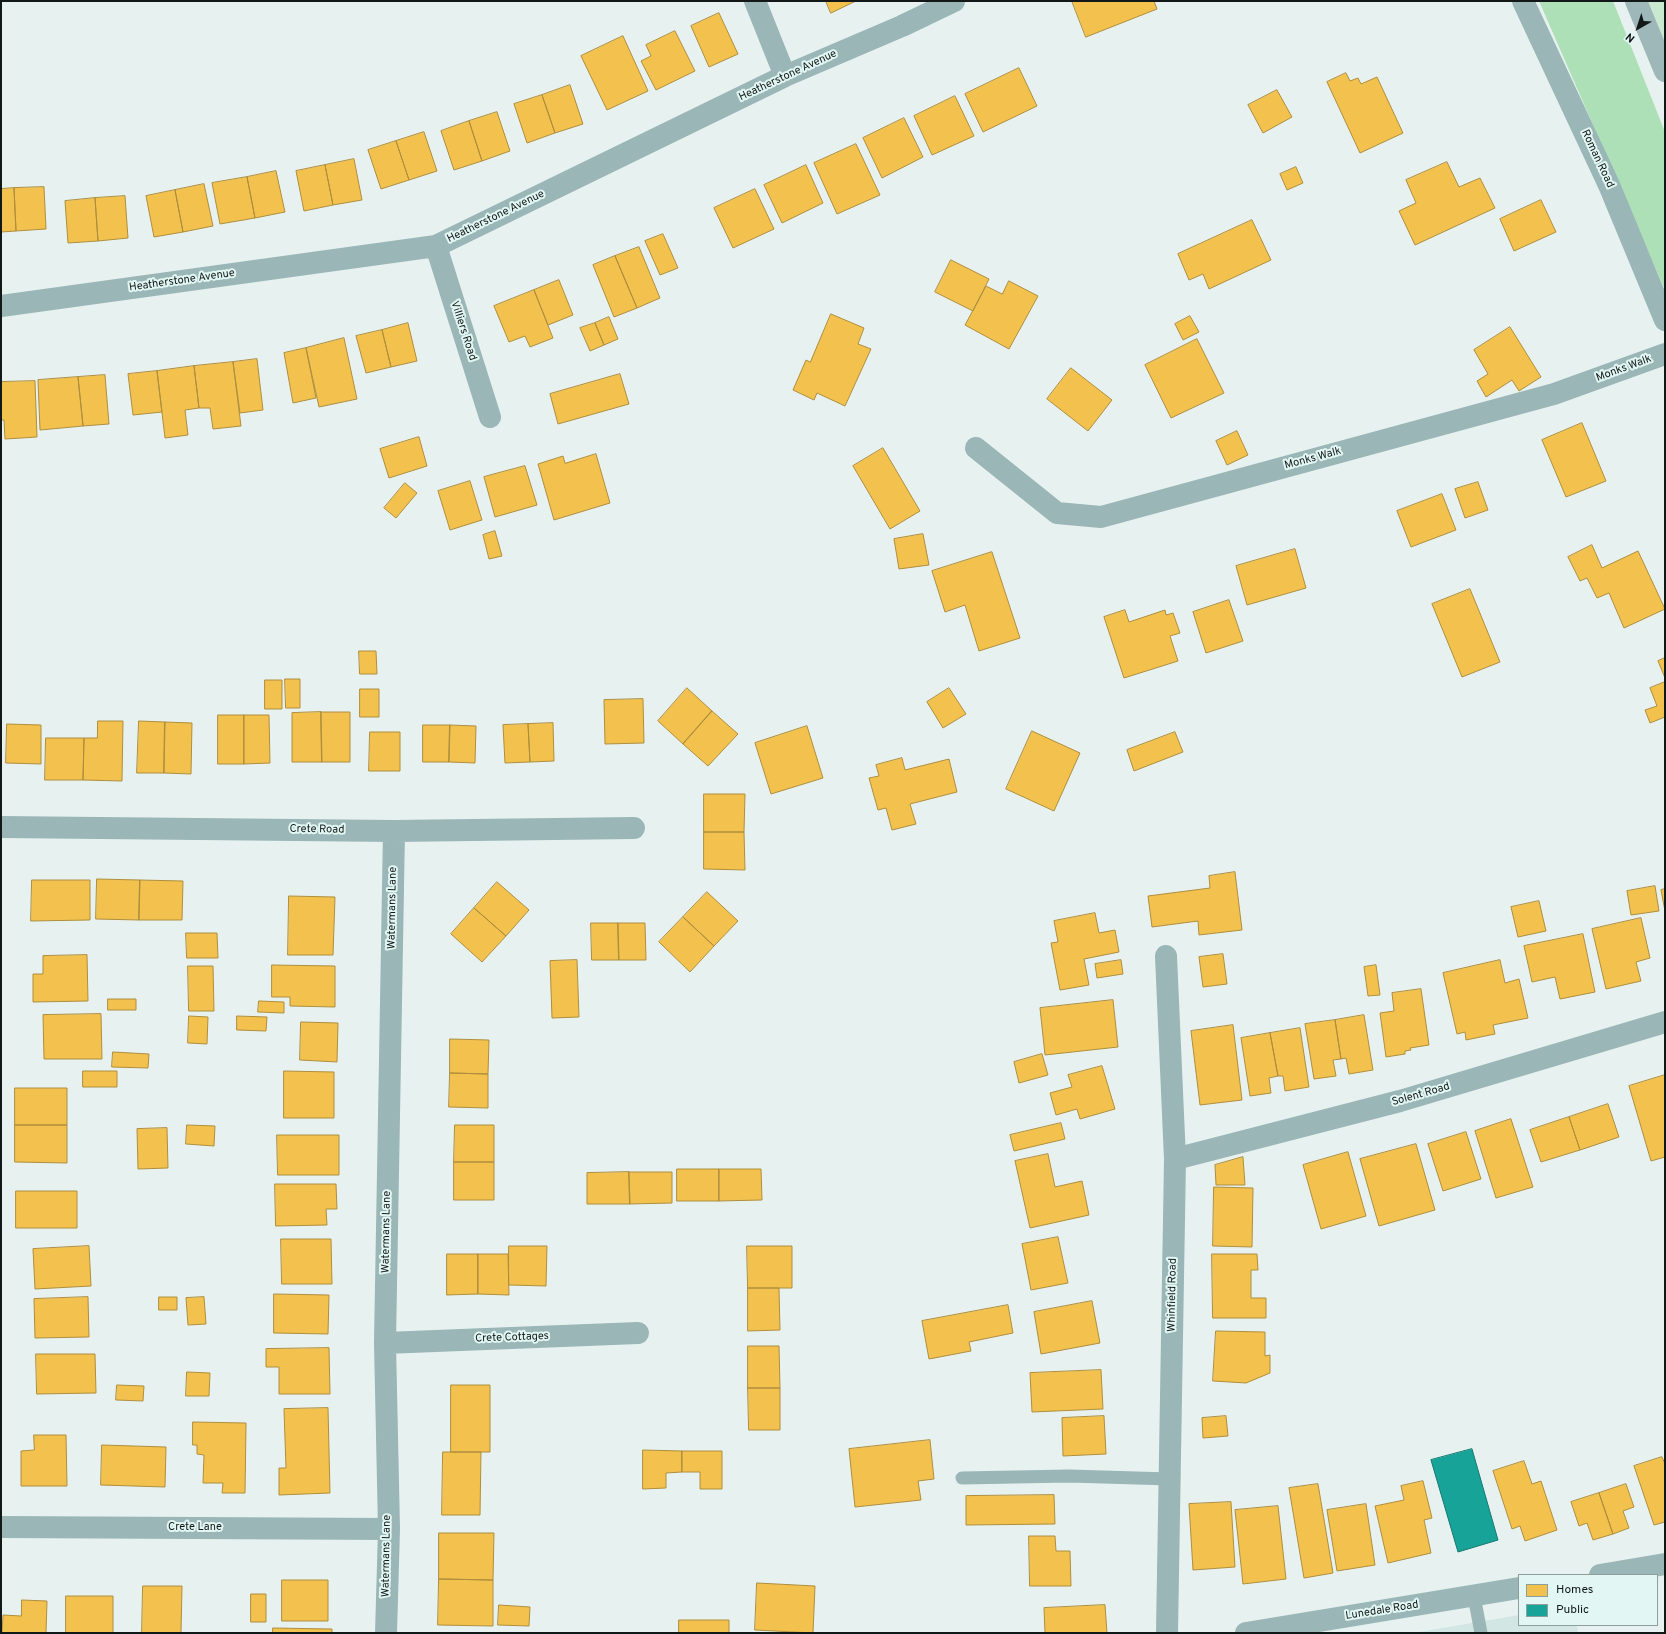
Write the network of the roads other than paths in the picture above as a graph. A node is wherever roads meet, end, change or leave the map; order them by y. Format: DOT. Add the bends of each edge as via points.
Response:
graph roads {
  1 [pos="755,1"];
  2 [pos="954,1"];
  3 [pos="1523,1"];
  4 [pos="1636,1"];
  5 [pos="1665,71"];
  6 [pos="785,76"];
  7 [pos="436,246"];
  8 [pos="1,306"];
  9 [pos="1665,320"];
  10 [pos="1665,354"];
  11 [pos="490,417"];
  12 [pos="976,448"];
  13 [pos="1,827"];
  14 [pos="634,828"];
  15 [pos="394,831"];
  16 [pos="1166,956"];
  17 [pos="1665,1022"];
  18 [pos="1175,1159"];
  19 [pos="638,1333"];
  20 [pos="385,1343"];
  21 [pos="962,1478"];
  22 [pos="1170,1479"];
  23 [pos="1,1527"];
  24 [pos="389,1529"];
  25 [pos="1665,1564"];
  26 [pos="1606,1574"];
  27 [pos="1518,1588"];
  28 [pos="1474,1596"];
  29 [pos="386,1633"];
  30 [pos="1167,1633"];
  31 [pos="1246,1633"];
  32 [pos="1481,1633"];
  1 -- 6 [label="street"];
  2 -- 6 [label="street, Heatherstone Avenue"];
  3 -- 9 [label="street, Roman Road" via="1609,185"];
  4 -- 5 [label="main road"];
  6 -- 7 [label="street, Heatherstone Avenue"];
  7 -- 8 [label="street, Heatherstone Avenue"];
  7 -- 11 [label="street, Villiers Road"];
  10 -- 12 [label="street, Monks Walk" via="1554,394 1101,517 1057,513"];
  13 -- 15 [label="street, Crete Road"];
  14 -- 15 [label="street, Crete Road"];
  15 -- 20 [label="street, Watermans Lane"];
  16 -- 18 [label="street, Whinfield Road"];
  17 -- 18 [label="street, Solent Road" via="1400,1102"];
  18 -- 22 [label="street, Whinfield Road"];
  19 -- 20 [label="street, Crete Cottages"];
  20 -- 24 [label="street, Watermans Lane"];
  21 -- 22 [label="lane" via="1069,1476"];
  22 -- 30 [label="street, Whinfield Road"];
  23 -- 24 [label="street, Crete Lane"];
  24 -- 29 [label="street, Watermans Lane"];
  25 -- 26 [label="street"];
  27 -- 28 [label="street, Lunedale Road"];
  28 -- 31 [label="street, Lunedale Road"];
  28 -- 32 [label="lane"];
}
